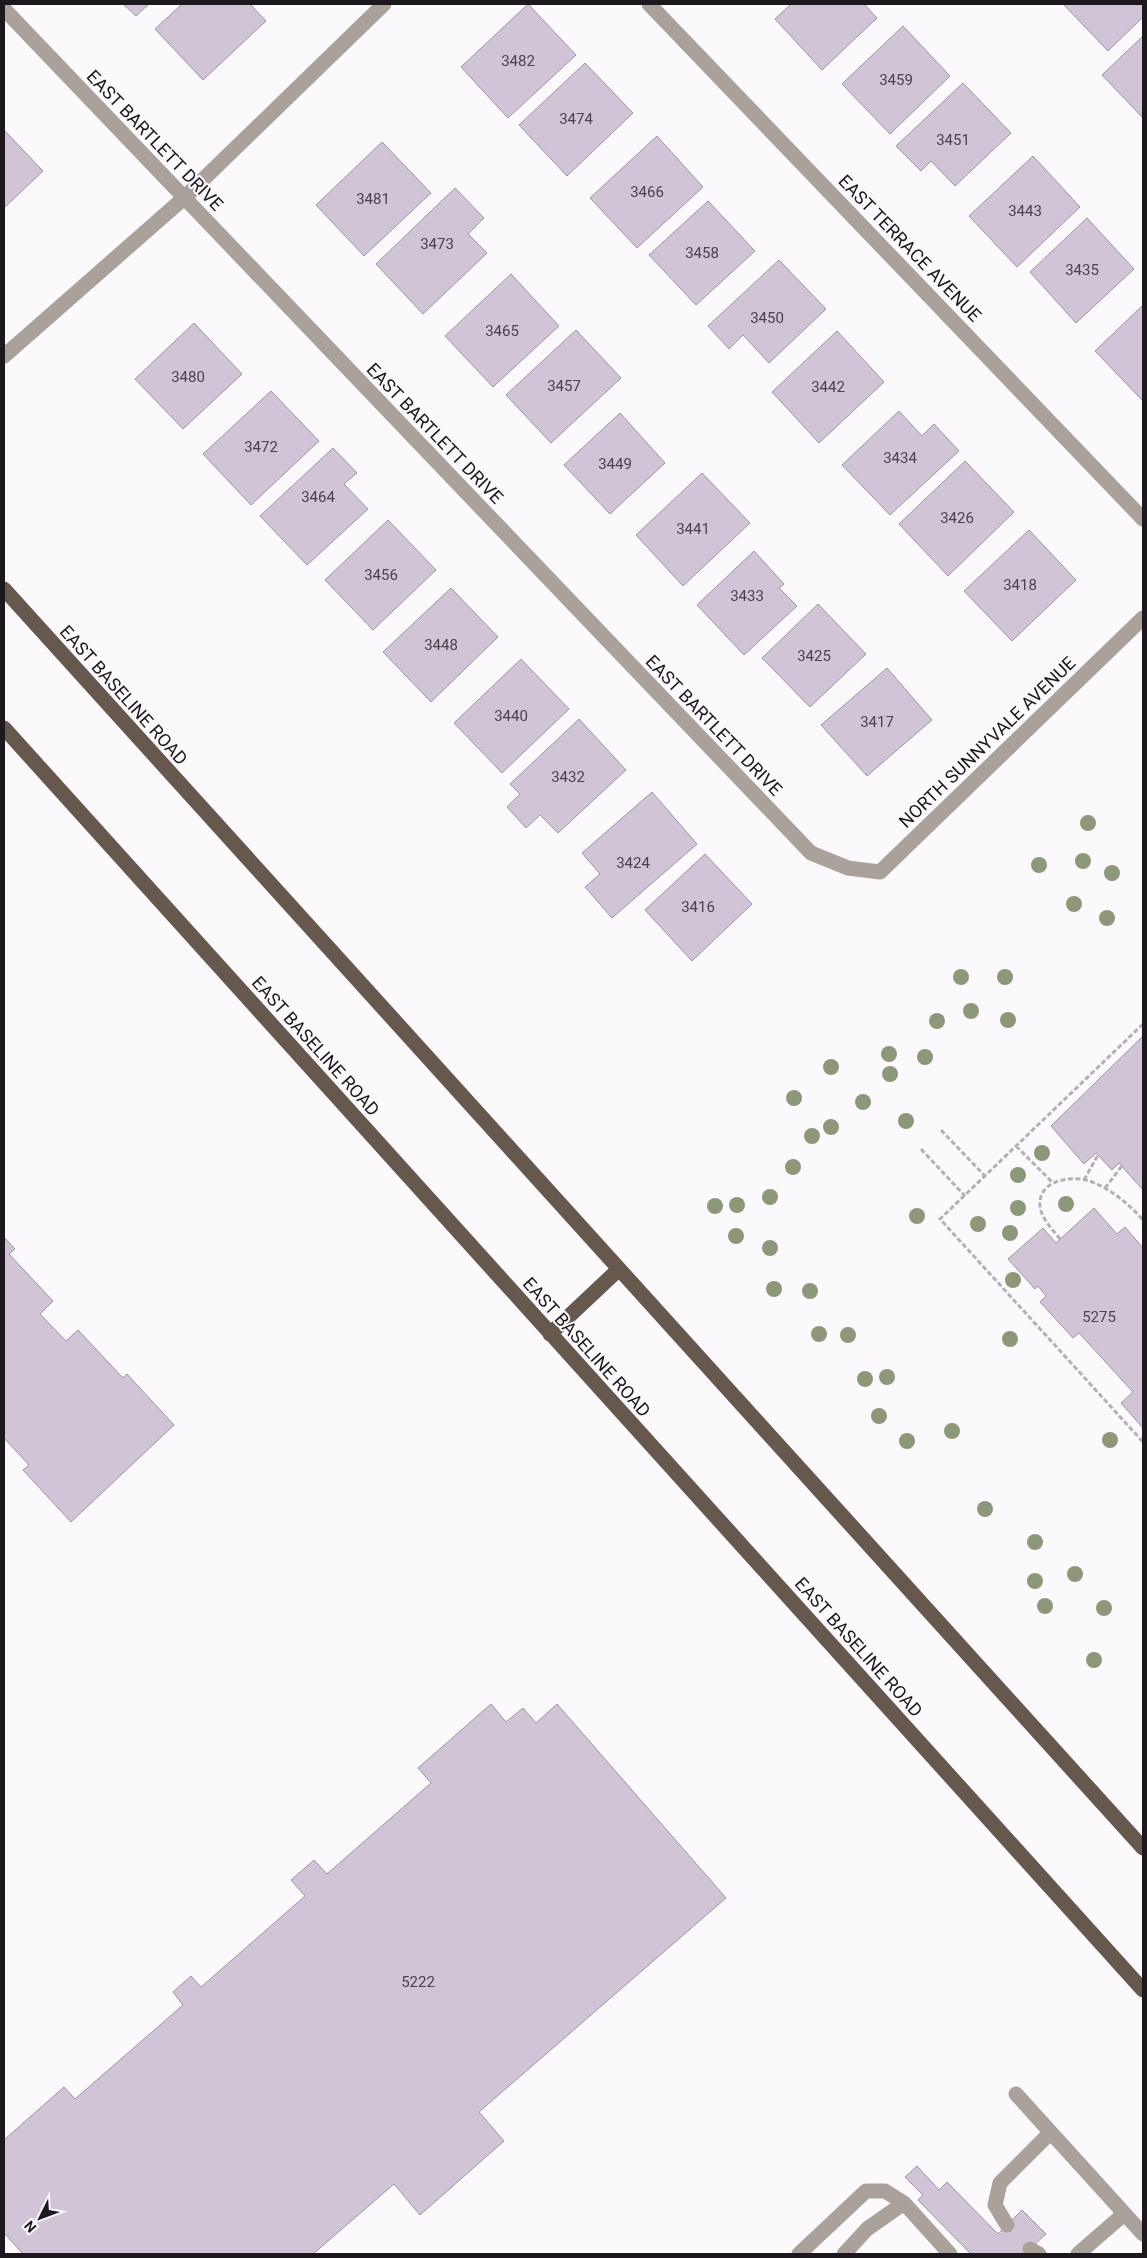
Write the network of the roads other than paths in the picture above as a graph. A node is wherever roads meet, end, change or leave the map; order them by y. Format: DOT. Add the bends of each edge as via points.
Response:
graph roads {
  1 [pos="384,4"];
  2 [pos="649,4"];
  3 [pos="4,8"];
  4 [pos="184,198"];
  5 [pos="4,356"];
  6 [pos="1143,519"];
  7 [pos="4,589"];
  8 [pos="1143,618"];
  9 [pos="4,728"];
  10 [pos="848,868"];
  11 [pos="620,1269"];
  12 [pos="550,1334"];
  13 [pos="1143,1848"];
  14 [pos="1143,1990"];
  15 [pos="1016,2094"];
  16 [pos="1050,2133"];
  17 [pos="904,2203"];
  18 [pos="1124,2214"];
  19 [pos="1007,2225"];
  20 [pos="1143,2234"];
  21 [pos="799,2254"];
  22 [pos="844,2254"];
  23 [pos="950,2254"];
  24 [pos="1078,2254"];
  1 -- 4 [label="street"];
  2 -- 6 [label="street, EAST TERRACE AVENUE"];
  3 -- 4 [label="street, EAST BARTLETT DRIVE"];
  4 -- 5 [label="street"];
  4 -- 10 [label="street, EAST BARTLETT DRIVE" via="811,853"];
  7 -- 11 [label="main road, EAST BASELINE ROAD"];
  8 -- 10 [label="street, NORTH SUNNYVALE AVENUE" via="880,872"];
  9 -- 12 [label="main road, EAST BASELINE ROAD"];
  11 -- 12 [label="main road"];
  11 -- 13 [label="main road, EAST BASELINE ROAD"];
  12 -- 14 [label="main road, EAST BASELINE ROAD"];
  15 -- 16 [label="street"];
  16 -- 18 [label="street"];
  16 -- 19 [label="street" via="1000,2184 995,2205"];
  17 -- 21 [label="street" via="885,2190 866,2191"];
  17 -- 22 [label="street" via="867,2230"];
  17 -- 23 [label="street"];
  18 -- 20 [label="street"];
  18 -- 24 [label="street"];
}
